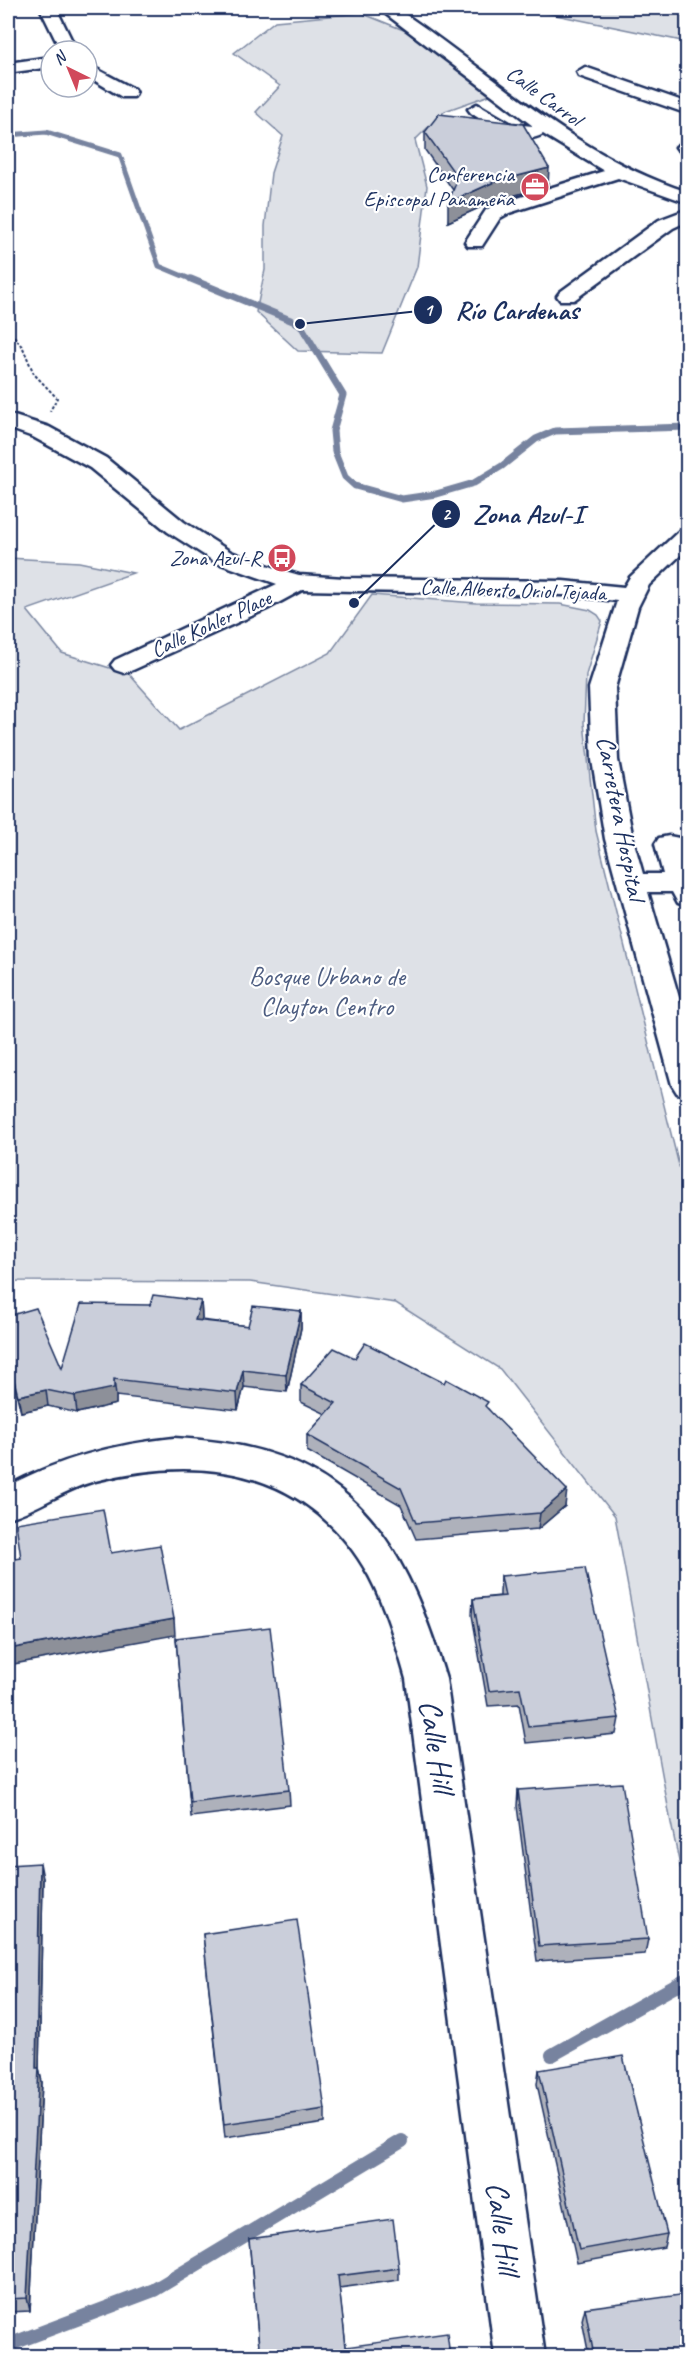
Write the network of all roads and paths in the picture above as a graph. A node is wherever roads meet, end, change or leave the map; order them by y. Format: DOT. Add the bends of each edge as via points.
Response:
graph roads {
  1 [pos="48,8"];
  2 [pos="416,10"];
  3 [pos="391,11"];
  4 [pos="63,39"];
  5 [pos="39,64"];
  6 [pos="14,67"];
  7 [pos="585,72"];
  8 [pos="99,76"];
  9 [pos="128,93"];
  10 [pos="477,109"];
  11 [pos="687,109"];
  12 [pos="553,131"];
  13 [pos="619,172"];
  14 [pos="687,198"];
  15 [pos="687,214"];
  16 [pos="475,243"];
  17 [pos="567,296"];
  18 [pos="8,327"];
  19 [pos="8,421"];
  20 [pos="58,441"];
  21 [pos="687,536"];
  22 [pos="651,567"];
  23 [pos="298,582"];
  24 [pos="563,588"];
  25 [pos="632,595"];
  26 [pos="620,626"];
  27 [pos="124,665"];
  28 [pos="669,844"];
  29 [pos="632,884"];
  30 [pos="683,890"];
  31 [pos="687,1085"];
  32 [pos="8,1503"];
  33 [pos="520,2356"];
  1 -- 4 [label="street"];
  2 -- 3 [label="street"];
  3 -- 12 [label="street, Calle Carrol"];
  5 -- 6 [label="street"];
  7 -- 11 [label="street"];
  8 -- 9 [label="street"];
  10 -- 12 [label="street" via="506,129 525,133"];
  12 -- 13 [label="street, Calle Carrol"];
  13 -- 14 [label="street, Calle Carrol"];
  13 -- 16 [label="street" via="502,209 493,214"];
  15 -- 17 [label="street" via="666,224"];
  18 -- 20 [label="path" via="34,374 57,398 45,422"];
  19 -- 20 [label="street, Calle Alberto Oriol Tejada"];
  20 -- 23 [label="street, Calle Alberto Oriol Tejada" via="98,464 176,527 224,557"];
  21 -- 22 [label="street, Carretera Hospital"];
  22 -- 24 [label="street" via="610,583"];
  22 -- 25 [label="street, Carretera Hospital"];
  23 -- 24 [label="street, Calle Alberto Oriol Tejada"];
  23 -- 27 [label="street, Calle Kohler Place"];
  24 -- 25 [label="street, Calle Alberto Oriol Tejada"];
  24 -- 26 [label="street" via="604,606"];
  25 -- 26 [label="street, Carretera Hospital"];
  26 -- 29 [label="street, Carretera Hospital" via="602,688 602,728 611,795"];
  28 -- 30 [label="street"];
  29 -- 30 [label="street"];
  29 -- 31 [label="street, Carretera Hospital"];
  32 -- 33 [label="street, Calle Hill" via="70,1472 108,1461 149,1454 232,1457 304,1483 338,1508 376,1553 399,1596 426,1679"];
}
